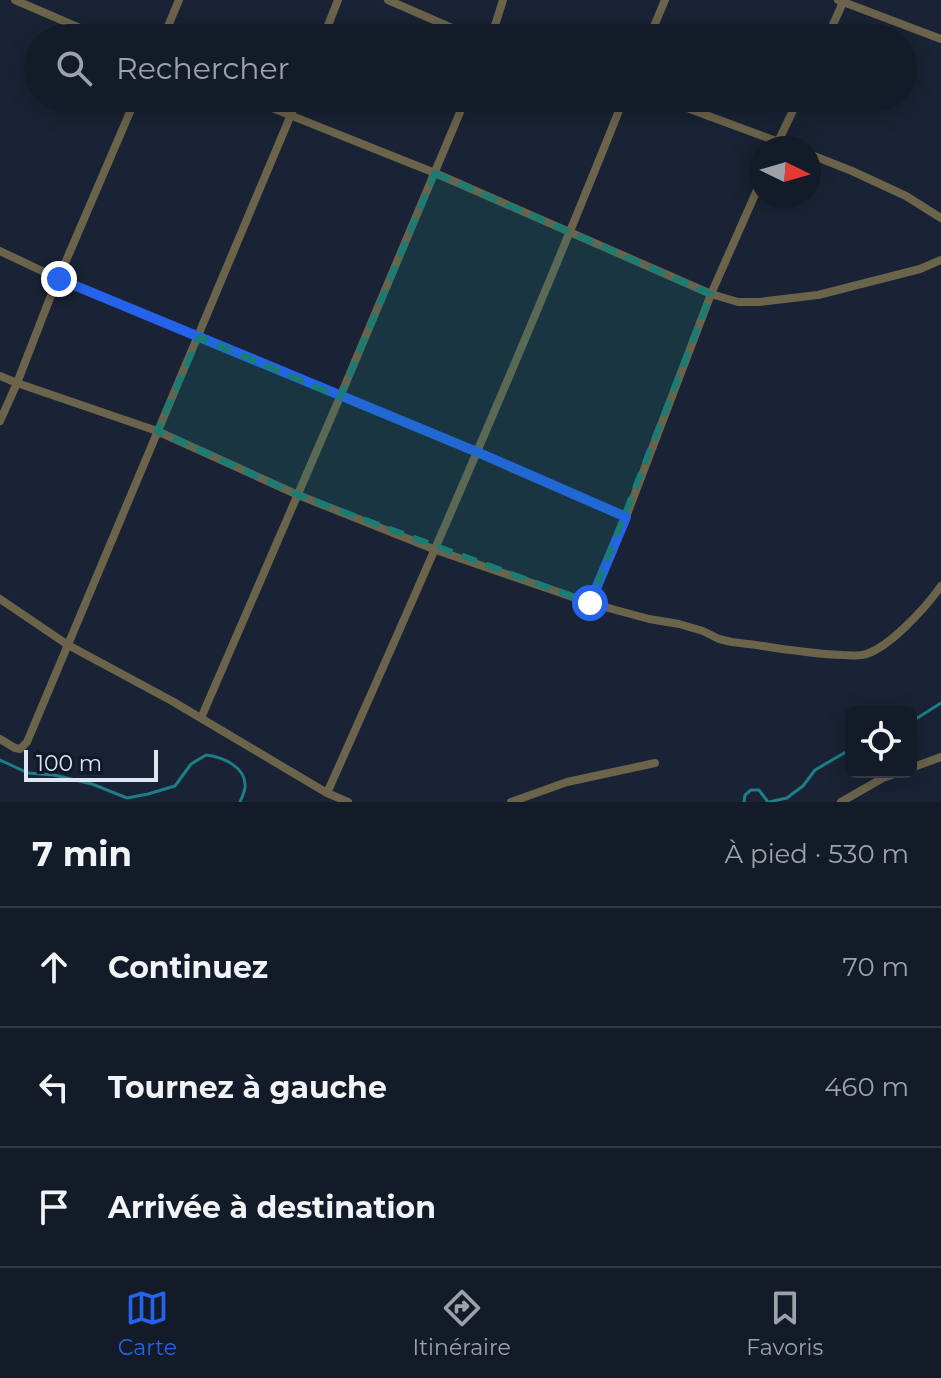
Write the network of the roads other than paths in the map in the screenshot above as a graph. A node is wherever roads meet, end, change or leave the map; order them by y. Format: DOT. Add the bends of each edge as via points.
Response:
graph roads {
  1 [pos="15,0"];
  2 [pos="179,0"];
  3 [pos="338,0"];
  4 [pos="388,0"];
  5 [pos="503,0"];
  6 [pos="665,0"];
  7 [pos="842,1"];
  8 [pos="71,24"];
  9 [pos="169,24"];
  10 [pos="329,24"];
  11 [pos="443,24"];
  12 [pos="495,24"];
  13 [pos="655,24"];
  14 [pos="833,24"];
  15 [pos="902,24"];
  16 [pos="917,30"];
  17 [pos="941,39"];
  18 [pos="130,112"];
  19 [pos="281,112"];
  20 [pos="293,112"];
  21 [pos="460,112"];
  22 [pos="618,112"];
  23 [pos="695,112"];
  24 [pos="792,112"];
  25 [pos="291,116"];
  26 [pos="755,136"];
  27 [pos="781,136"];
  28 [pos="821,159"];
  29 [pos="435,173"];
  30 [pos="749,208"];
  31 [pos="940,217"];
  32 [pos="571,232"];
  33 [pos="0,251"];
  34 [pos="941,260"];
  35 [pos="59,279"];
  36 [pos="711,294"];
  37 [pos="199,337"];
  38 [pos="0,376"];
  39 [pos="17,383"];
  40 [pos="340,397"];
  41 [pos="0,421"];
  42 [pos="157,431"];
  43 [pos="477,452"];
  44 [pos="298,495"];
  45 [pos="626,517"];
  46 [pos="436,550"];
  47 [pos="941,586"];
  48 [pos="0,599"];
  49 [pos="590,603"];
  50 [pos="68,645"];
  51 [pos="201,718"];
  52 [pos="0,739"];
  53 [pos="941,757"];
  54 [pos="655,763"];
  55 [pos="917,766"];
  56 [pos="883,778"];
  57 [pos="327,793"];
  58 [pos="348,802"];
  59 [pos="511,802"];
  60 [pos="841,802"];
  1 -- 8 [label="street"];
  2 -- 9 [label="street"];
  3 -- 10 [label="street"];
  4 -- 11 [label="street"];
  5 -- 12 [label="street"];
  6 -- 13 [label="street"];
  7 -- 14 [label="street"];
  7 -- 15 [label="street"];
  16 -- 17 [label="street"];
  18 -- 35 [label="street"];
  19 -- 25 [label="street"];
  20 -- 25 [label="street"];
  21 -- 29 [label="street"];
  22 -- 32 [label="street"];
  23 -- 26 [label="street"];
  24 -- 27 [label="street"];
  25 -- 29 [label="street"];
  25 -- 37 [label="street"];
  28 -- 31 [label="street"];
  29 -- 32 [label="street"];
  29 -- 40 [label="street"];
  30 -- 36 [label="street"];
  32 -- 36 [label="street"];
  32 -- 43 [label="street"];
  33 -- 35 [label="street"];
  34 -- 36 [label="street" via="818,295 738,302"];
  35 -- 37 [label="street"];
  35 -- 39 [label="street"];
  36 -- 45 [label="street"];
  37 -- 40 [label="street"];
  37 -- 42 [label="street"];
  38 -- 39 [label="street"];
  39 -- 41 [label="street"];
  39 -- 42 [label="street"];
  40 -- 43 [label="street"];
  40 -- 44 [label="street"];
  42 -- 44 [label="street"];
  42 -- 50 [label="street"];
  43 -- 45 [label="street"];
  43 -- 46 [label="street"];
  44 -- 46 [label="street"];
  44 -- 51 [label="street"];
  45 -- 49 [label="street"];
  46 -- 49 [label="street"];
  46 -- 57 [label="street"];
  47 -- 49 [label="street" via="907,625 864,655 820,655 732,642"];
  48 -- 50 [label="street"];
  50 -- 51 [label="street"];
  50 -- 52 [label="street" via="24,747"];
  51 -- 57 [label="street"];
  53 -- 55 [label="street"];
  54 -- 59 [label="street" via="567,782"];
  56 -- 60 [label="street"];
  57 -- 58 [label="street"];
}
